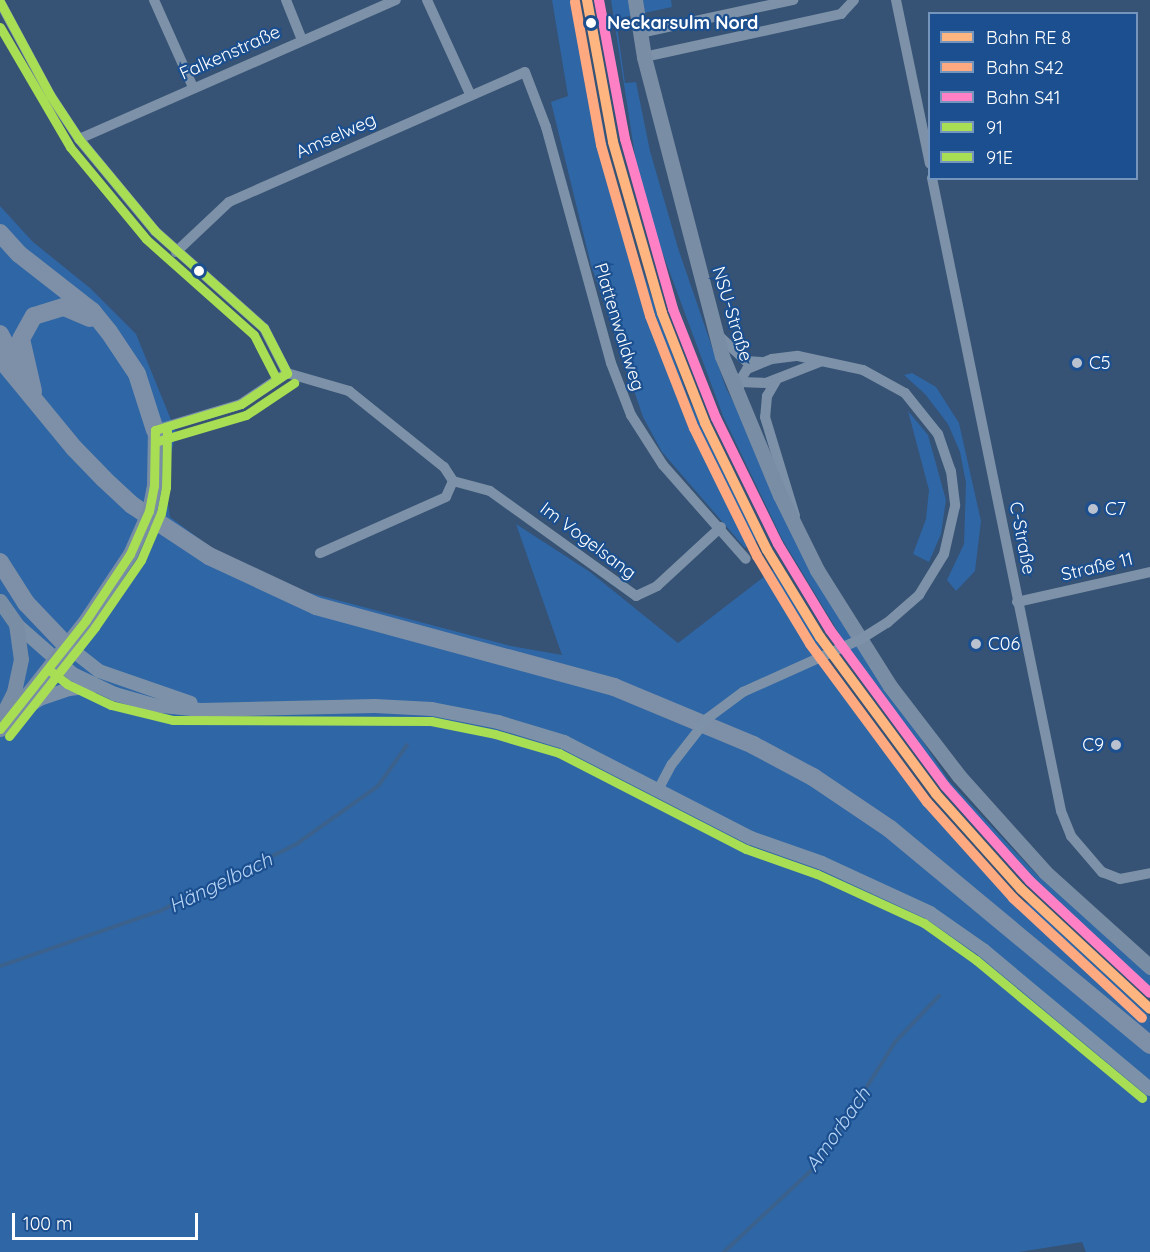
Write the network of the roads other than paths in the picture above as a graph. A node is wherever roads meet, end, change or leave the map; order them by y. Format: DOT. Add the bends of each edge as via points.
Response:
graph roads {
  1 [pos="154,0"];
  2 [pos="286,0"];
  3 [pos="396,0"];
  4 [pos="427,0"];
  5 [pos="635,0"];
  6 [pos="793,0"];
  7 [pos="854,0"];
  8 [pos="896,0"];
  9 [pos="0,2"];
  10 [pos="640,33"];
  11 [pos="302,40"];
  12 [pos="644,57"];
  13 [pos="525,72"];
  14 [pos="193,87"];
  15 [pos="470,94"];
  16 [pos="79,139"];
  17 [pos="928,154"];
  18 [pos="932,180"];
  19 [pos="0,233"];
  20 [pos="176,252"];
  21 [pos="714,329"];
  22 [pos="0,334"];
  23 [pos="121,348"];
  24 [pos="2,358"];
  25 [pos="823,361"];
  26 [pos="761,362"];
  27 [pos="287,372"];
  28 [pos="734,376"];
  29 [pos="777,379"];
  30 [pos="23,382"];
  31 [pos="34,398"];
  32 [pos="155,430"];
  33 [pos="453,481"];
  34 [pos="721,527"];
  35 [pos="800,537"];
  36 [pos="320,553"];
  37 [pos="746,559"];
  38 [pos="0,562"];
  39 [pos="1150,572"];
  40 [pos="0,601"];
  41 [pos="1017,602"];
  42 [pos="16,624"];
  43 [pos="66,645"];
  44 [pos="55,660"];
  45 [pos="94,686"];
  46 [pos="244,708"];
  47 [pos="2,723"];
  48 [pos="658,788"];
  49 [pos="1150,873"];
  50 [pos="1150,967"];
  51 [pos="1150,1045"];
  52 [pos="1150,1089"];
  1 -- 14 [label="street"];
  2 -- 11 [label="street"];
  3 -- 11 [label="street, Falkenstraße"];
  4 -- 15 [label="street"];
  5 -- 10 [label="main road, NSU-Straße"];
  6 -- 10 [label="street"];
  7 -- 12 [label="street" via="841,14"];
  8 -- 17 [label="street"];
  9 -- 16 [label="street" via="50,95"];
  10 -- 12 [label="main road, NSU-Straße"];
  11 -- 14 [label="street, Falkenstraße"];
  12 -- 21 [label="main road, NSU-Straße"];
  13 -- 15 [label="street, Amselweg"];
  13 -- 34 [label="street, Plattenwaldweg" via="546,127 621,393 663,465"];
  14 -- 16 [label="street, Falkenstraße"];
  15 -- 20 [label="street, Amselweg" via="230,202"];
  16 -- 20 [label="street"];
  18 -- 41 [label="street, C-Straße"];
  19 -- 23 [label="highway" via="19,254 92,311"];
  20 -- 27 [label="street" via="264,328"];
  21 -- 26 [label="street" via="746,361"];
  21 -- 28 [label="main road, NSU-Straße"];
  22 -- 30 [label="highway"];
  23 -- 31 [label="highway" via="77,311 64,307 43,311 30,322 21,339"];
  23 -- 32 [label="highway" via="143,387"];
  24 -- 30 [label="highway"];
  25 -- 26 [label="street" via="798,356"];
  25 -- 29 [label="street" via="801,366"];
  25 -- 48 [label="street, bridge" via="843,363 900,389 938,434 951,471 955,506 944,554 919,595 895,617 861,639 743,692 708,718"];
  26 -- 28 [label="street"];
  27 -- 32 [label="street" via="242,404"];
  27 -- 33 [label="street" via="349,391 444,467"];
  28 -- 29 [label="street" via="755,384"];
  28 -- 35 [label="main road, NSU-Straße" via="739,399"];
  29 -- 35 [label="street" via="767,396 765,417 786,478"];
  30 -- 31 [label="highway"];
  31 -- 51 [label="highway" via="74,448 132,505 209,556 259,583 375,625 614,687 722,731 813,777 898,835"];
  32 -- 43 [label="main road, bridge" via="154,486 149,511 130,554"];
  33 -- 34 [label="street, Im Vogelsang" via="490,491 636,596 657,586"];
  33 -- 36 [label="street" via="446,497"];
  34 -- 37 [label="street, Plattenwaldweg"];
  35 -- 50 [label="main road, NSU-Straße" via="890,686 958,776 1045,872"];
  38 -- 43 [label="highway" via="26,603"];
  39 -- 41 [label="street, Straße 11"];
  40 -- 42 [label="main road"];
  41 -- 49 [label="street, C-Straße" via="1062,811 1071,836 1102,872 1120,879"];
  42 -- 44 [label="street"];
  42 -- 47 [label="main road" via="20,671"];
  43 -- 44 [label="main road"];
  43 -- 46 [label="street" via="99,671 134,686 185,702"];
  44 -- 45 [label="street"];
  44 -- 47 [label="main road"];
  45 -- 46 [label="street" via="133,700 174,708"];
  45 -- 47 [label="street" via="40,699"];
  46 -- 48 [label="street" via="375,706 467,714 564,742"];
  48 -- 52 [label="street" via="751,838 852,876 930,913 983,950"];
}
